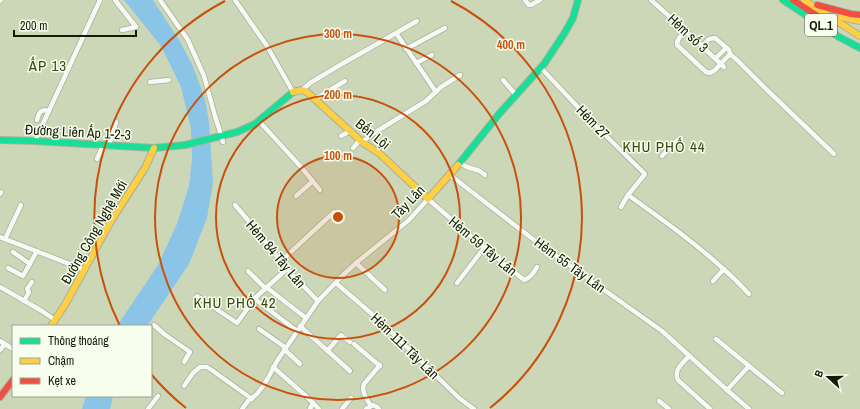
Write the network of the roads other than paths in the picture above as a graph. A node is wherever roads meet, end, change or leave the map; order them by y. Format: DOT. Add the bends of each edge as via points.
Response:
graph roads {
  1 [pos="100,0"];
  2 [pos="116,0"];
  3 [pos="160,0"];
  4 [pos="235,0"];
  5 [pos="525,0"];
  6 [pos="540,0"];
  7 [pos="578,0"];
  8 [pos="651,0"];
  9 [pos="783,0"];
  10 [pos="793,0"];
  11 [pos="805,1"];
  12 [pos="822,11"];
  13 [pos="860,15"];
  14 [pos="417,21"];
  15 [pos="860,21"];
  16 [pos="445,28"];
  17 [pos="122,30"];
  18 [pos="687,32"];
  19 [pos="396,33"];
  20 [pos="860,36"];
  21 [pos="857,44"];
  22 [pos="702,46"];
  23 [pos="726,48"];
  24 [pos="406,49"];
  25 [pos="730,54"];
  26 [pos="432,55"];
  27 [pos="715,59"];
  28 [pos="416,63"];
  29 [pos="722,65"];
  30 [pos="541,68"];
  31 [pos="460,75"];
  32 [pos="169,80"];
  33 [pos="503,80"];
  34 [pos="345,81"];
  35 [pos="150,82"];
  36 [pos="302,90"];
  37 [pos="293,92"];
  38 [pos="436,92"];
  39 [pos="516,95"];
  40 [pos="315,99"];
  41 [pos="49,111"];
  42 [pos="37,120"];
  43 [pos="259,120"];
  44 [pos="116,122"];
  45 [pos="350,130"];
  46 [pos="341,136"];
  47 [pos="222,139"];
  48 [pos="0,140"];
  49 [pos="677,140"];
  50 [pos="35,141"];
  51 [pos="361,141"];
  52 [pos="106,145"];
  53 [pos="154,148"];
  54 [pos="353,148"];
  55 [pos="834,154"];
  56 [pos="662,156"];
  57 [pos="97,159"];
  58 [pos="460,163"];
  59 [pos="450,175"];
  60 [pos="485,175"];
  61 [pos="313,181"];
  62 [pos="320,190"];
  63 [pos="628,195"];
  64 [pos="296,196"];
  65 [pos="428,199"];
  66 [pos="21,205"];
  67 [pos="235,205"];
  68 [pos="621,207"];
  69 [pos="334,212"];
  70 [pos="2,238"];
  71 [pos="484,248"];
  72 [pos="37,251"];
  73 [pos="12,252"];
  74 [pos="281,261"];
  75 [pos="356,263"];
  76 [pos="30,264"];
  77 [pos="537,267"];
  78 [pos="8,268"];
  79 [pos="287,269"];
  80 [pos="724,269"];
  81 [pos="85,270"];
  82 [pos="248,271"];
  83 [pos="713,281"];
  84 [pos="32,282"];
  85 [pos="336,283"];
  86 [pos="457,283"];
  87 [pos="0,287"];
  88 [pos="266,287"];
  89 [pos="385,290"];
  90 [pos="749,294"];
  91 [pos="197,296"];
  92 [pos="255,299"];
  93 [pos="24,301"];
  94 [pos="318,302"];
  95 [pos="306,318"];
  96 [pos="55,320"];
  97 [pos="52,325"];
  98 [pos="154,325"];
  99 [pos="300,326"];
  100 [pos="259,329"];
  101 [pos="297,331"];
  102 [pos="716,339"];
  103 [pos="0,341"];
  104 [pos="5,344"];
  105 [pos="12,348"];
  106 [pos="285,349"];
  107 [pos="0,350"];
  108 [pos="327,351"];
  109 [pos="689,356"];
  110 [pos="184,362"];
  111 [pos="300,364"];
  112 [pos="749,366"];
  113 [pos="273,367"];
  114 [pos="350,372"];
  115 [pos="12,381"];
  116 [pos="184,386"];
  117 [pos="728,390"];
  118 [pos="782,392"];
  119 [pos="158,396"];
  120 [pos="0,397"];
  121 [pos="352,398"];
  122 [pos="252,399"];
  123 [pos="659,400"];
  124 [pos="313,403"];
  125 [pos="371,406"];
  126 [pos="148,409"];
  127 [pos="242,409"];
  128 [pos="310,409"];
  129 [pos="319,409"];
  130 [pos="342,409"];
  131 [pos="366,409"];
  132 [pos="379,409"];
  133 [pos="474,409"];
  134 [pos="669,409"];
  135 [pos="710,409"];
  136 [pos="749,409"];
  1 -- 41 [label="street"];
  2 -- 17 [label="street" via="136,27"];
  3 -- 47 [label="street" via="188,40 204,76"];
  4 -- 37 [label="street" via="267,46"];
  5 -- 6 [label="street" via="530,6"];
  7 -- 30 [label="main road, Tây Lân" via="573,18"];
  8 -- 18 [label="street, Hẻm số 3"];
  9 -- 21 [label="main road, QL.1"];
  10 -- 21 [label="main road, QL.1"];
  11 -- 12 [label="main road, QL.1"];
  11 -- 13 [label="main road, QL.1"];
  12 -- 15 [label="main road"];
  12 -- 20 [label="main road, QL.1"];
  14 -- 19 [label="street"];
  16 -- 24 [label="street"];
  18 -- 22 [label="street, Hẻm số 3"];
  18 -- 29 [label="street" via="677,41 677,45 685,54 706,72 710,73"];
  19 -- 24 [label="street"];
  19 -- 36 [label="street"];
  22 -- 23 [label="street" via="709,39 715,38"];
  22 -- 27 [label="street, Hẻm số 3"];
  23 -- 25 [label="street"];
  23 -- 27 [label="street"];
  24 -- 28 [label="street"];
  25 -- 29 [label="street"];
  25 -- 55 [label="street"];
  26 -- 28 [label="street"];
  27 -- 29 [label="street, Hẻm số 3"];
  28 -- 38 [label="street"];
  30 -- 39 [label="main road, Tây Lân"];
  30 -- 63 [label="street, Hẻm 27" via="646,174"];
  31 -- 38 [label="street"];
  32 -- 35 [label="street"];
  33 -- 39 [label="street"];
  34 -- 40 [label="street"];
  36 -- 37 [label="main road"];
  36 -- 40 [label="main road, Bến Lội"];
  37 -- 43 [label="main road, Đường Liên Ấp 1-2-3"];
  38 -- 51 [label="street" via="426,101"];
  39 -- 58 [label="main road, Tây Lân"];
  40 -- 45 [label="main road, Bến Lội"];
  41 -- 42 [label="street" via="41,110"];
  41 -- 50 [label="street"];
  43 -- 47 [label="main road, Đường Liên Ấp 1-2-3"];
  43 -- 61 [label="street"];
  44 -- 52 [label="street"];
  45 -- 46 [label="street"];
  45 -- 51 [label="main road, Bến Lội"];
  47 -- 53 [label="main road, Đường Liên Ấp 1-2-3" via="213,137 189,144"];
  48 -- 50 [label="main road, Đường Liên Ấp 1-2-3"];
  49 -- 56 [label="street"];
  50 -- 52 [label="main road, Đường Liên Ấp 1-2-3"];
  51 -- 54 [label="street"];
  51 -- 65 [label="main road, Bến Lội" via="380,154"];
  52 -- 53 [label="main road, Đường Liên Ấp 1-2-3"];
  52 -- 57 [label="street"];
  53 -- 81 [label="main road, Đường Công Nghệ Mới" via="145,168 111,220"];
  58 -- 59 [label="main road, Tây Lân"];
  58 -- 60 [label="street"];
  59 -- 65 [label="main road, Tây Lân"];
  59 -- 109 [label="street, Hẻm 55 Tây Lân" via="538,243 662,331"];
  61 -- 62 [label="street"];
  61 -- 64 [label="street"];
  63 -- 68 [label="street"];
  63 -- 80 [label="street"];
  65 -- 71 [label="street, Hẻm 59 Tây Lân"];
  65 -- 75 [label="street, Tây Lân" via="409,220"];
  66 -- 70 [label="street"];
  67 -- 74 [label="street, Hẻm 84 Tây Lân"];
  69 -- 74 [label="street"];
  70 -- 72 [label="street"];
  71 -- 77 [label="street, Hẻm 59 Tây Lân" via="524,280 534,274"];
  71 -- 86 [label="street"];
  72 -- 76 [label="street"];
  72 -- 81 [label="street"];
  73 -- 76 [label="street"];
  74 -- 79 [label="street, Hẻm 84 Tây Lân"];
  75 -- 85 [label="street, Tây Lân"];
  75 -- 89 [label="street"];
  76 -- 78 [label="street" via="23,276"];
  79 -- 88 [label="street"];
  79 -- 94 [label="street, Hẻm 84 Tây Lân"];
  80 -- 83 [label="street"];
  80 -- 90 [label="street"];
  81 -- 96 [label="main road, Đường Công Nghệ Mới"];
  82 -- 88 [label="street"];
  84 -- 93 [label="street" via="27,288 29,292"];
  85 -- 94 [label="street, Tây Lân"];
  85 -- 133 [label="street, Hẻm 111 Tây Lân"];
  87 -- 93 [label="street"];
  88 -- 92 [label="street"];
  88 -- 95 [label="street"];
  91 -- 92 [label="street" via="237,323"];
  92 -- 101 [label="street"];
  93 -- 96 [label="street"];
  94 -- 95 [label="street, Tây Lân"];
  95 -- 99 [label="street, Tây Lân"];
  96 -- 97 [label="main road, Đường Công Nghệ Mới"];
  98 -- 110 [label="street" via="190,352"];
  99 -- 101 [label="street, Tây Lân"];
  99 -- 108 [label="street"];
  100 -- 106 [label="street"];
  101 -- 106 [label="street, Tây Lân"];
  102 -- 112 [label="street"];
  103 -- 104 [label="street"];
  104 -- 105 [label="street"];
  104 -- 107 [label="street"];
  106 -- 111 [label="street"];
  106 -- 113 [label="street, Tây Lân"];
  108 -- 114 [label="street"];
  108 -- 125 [label="street" via="341,335 380,365 362,388"];
  109 -- 117 [label="street, Hẻm 55 Tây Lân"];
  109 -- 135 [label="street" via="676,374 678,380"];
  112 -- 117 [label="street"];
  112 -- 118 [label="street"];
  113 -- 122 [label="street, Tây Lân" via="266,382"];
  113 -- 124 [label="street"];
  115 -- 120 [label="main road"];
  116 -- 122 [label="street" via="200,367 207,368"];
  117 -- 136 [label="street, Hẻm 55 Tây Lân"];
  119 -- 126 [label="street"];
  121 -- 130 [label="street"];
  122 -- 127 [label="street, Tây Lân"];
  123 -- 134 [label="street"];
  124 -- 128 [label="street"];
  124 -- 129 [label="street"];
  125 -- 131 [label="street"];
  125 -- 132 [label="street"];
}
